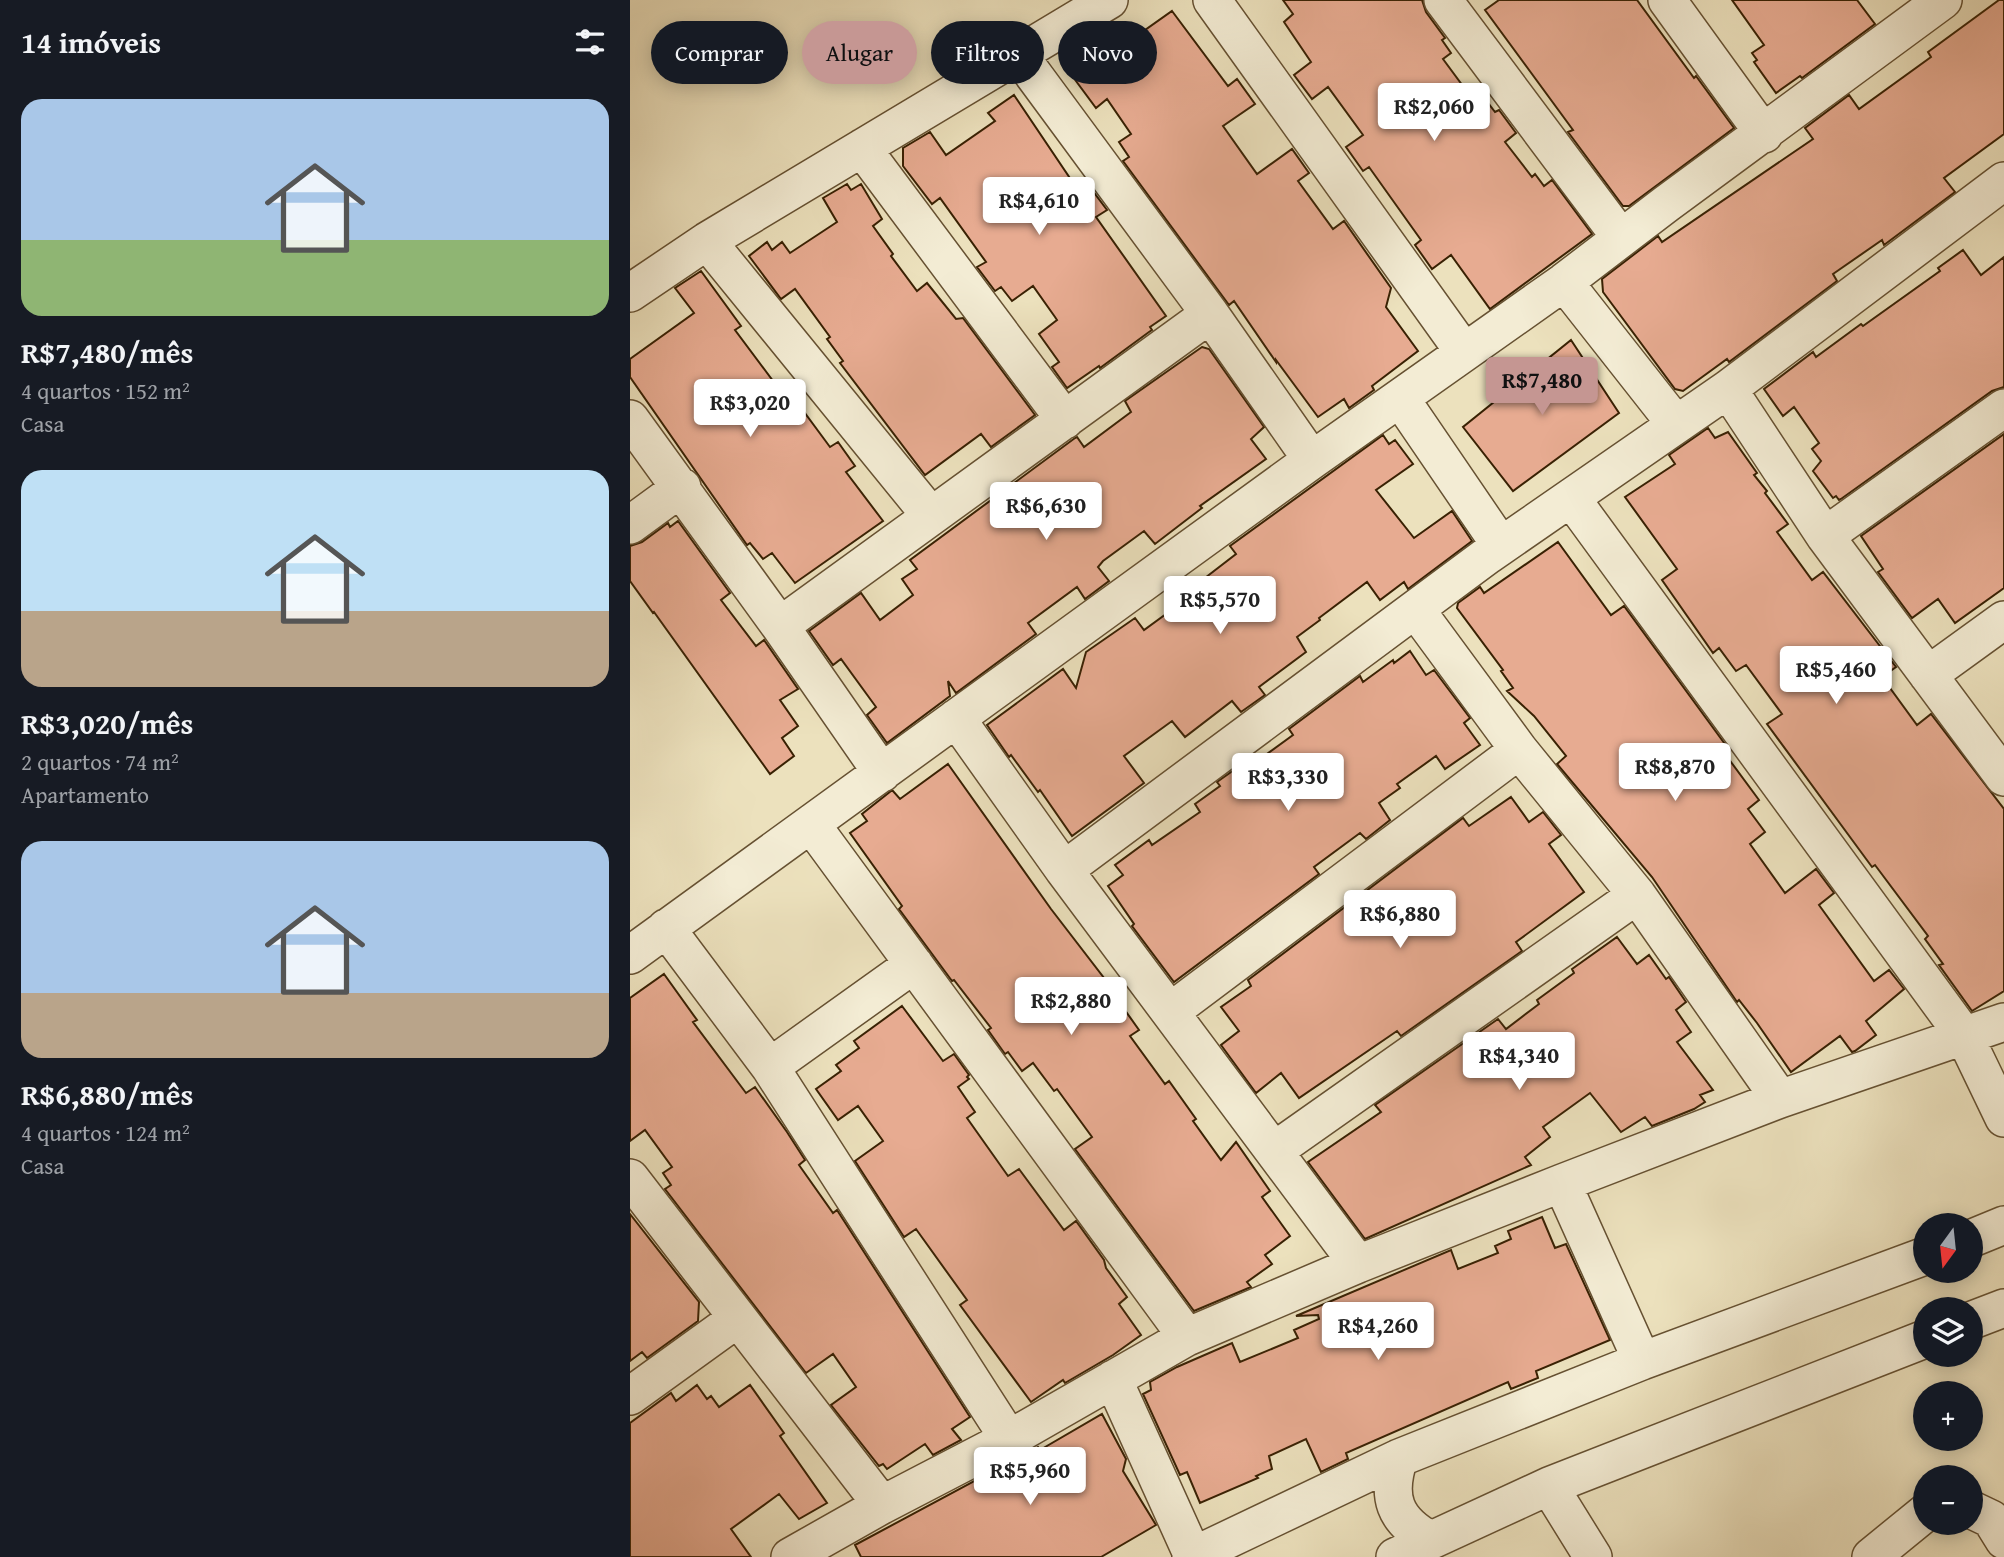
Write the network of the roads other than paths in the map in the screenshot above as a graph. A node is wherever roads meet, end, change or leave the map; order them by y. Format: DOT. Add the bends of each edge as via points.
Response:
graph roads {
  1 [pos="1110,0"];
  2 [pos="1212,0"];
  3 [pos="1443,0"];
  4 [pos="1667,0"];
  5 [pos="1925,5"];
  6 [pos="1044,40"];
  7 [pos="970,84"];
  8 [pos="1040,84"];
  9 [pos="1764,134"];
  10 [pos="862,148"];
  11 [pos="2000,193"];
  12 [pos="1621,238"];
  13 [pos="707,241"];
  14 [pos="1564,282"];
  15 [pos="630,293"];
  16 [pos="1210,314"];
  17 [pos="1464,352"];
  18 [pos="1728,389"];
  19 [pos="1400,398"];
  20 [pos="2004,408"];
  21 [pos="630,419"];
  22 [pos="1065,420"];
  23 [pos="1675,423"];
  24 [pos="1312,460"];
  25 [pos="681,488"];
  26 [pos="1571,498"];
  27 [pos="931,516"];
  28 [pos="630,525"];
  29 [pos="1825,536"];
  30 [pos="1501,546"];
  31 [pos="1416,610"];
  32 [pos="2004,620"];
  33 [pos="780,626"];
  34 [pos="1928,675"];
  35 [pos="956,718"];
  36 [pos="1519,750"];
  37 [pos="882,773"];
  38 [pos="2004,778"];
  39 [pos="811,824"];
  40 [pos="1064,870"];
  41 [pos="1637,895"];
  42 [pos="666,928"];
  43 [pos="630,955"];
  44 [pos="914,964"];
  45 [pos="1170,1012"];
  46 [pos="2004,1022"];
  47 [pos="1965,1037"];
  48 [pos="770,1067"];
  49 [pos="1780,1099"];
  50 [pos="2004,1118"];
  51 [pos="1274,1151"];
  52 [pos="630,1178"];
  53 [pos="1562,1183"];
  54 [pos="2004,1225"];
  55 [pos="1983,1234"];
  56 [pos="1913,1260"];
  57 [pos="1358,1264"];
  58 [pos="2004,1308"];
  59 [pos="1983,1316"];
  60 [pos="738,1318"];
  61 [pos="1187,1338"];
  62 [pos="1913,1344"];
  63 [pos="1642,1361"];
  64 [pos="1113,1379"];
  65 [pos="630,1396"];
  66 [pos="1009,1439"];
  67 [pos="1399,1458"];
  68 [pos="1549,1486"];
  69 [pos="882,1505"];
  70 [pos="1983,1515"];
  71 [pos="1913,1523"];
  72 [pos="1430,1540"];
  73 [pos="2004,1540"];
  74 [pos="1582,1553"];
  75 [pos="790,1557"];
  76 [pos="1192,1557"];
  77 [pos="1395,1557"];
  78 [pos="1871,1557"];
  1 -- 6 [label="street"];
  2 -- 17 [label="street"];
  3 -- 12 [label="street"];
  4 -- 9 [label="street"];
  5 -- 9 [label="street"];
  7 -- 10 [label="street"];
  8 -- 16 [label="street"];
  9 -- 12 [label="street"];
  10 -- 13 [label="street"];
  10 -- 22 [label="street"];
  11 -- 18 [label="street"];
  12 -- 14 [label="street"];
  13 -- 15 [label="street"];
  13 -- 27 [label="street"];
  14 -- 17 [label="street"];
  14 -- 23 [label="street"];
  16 -- 22 [label="street"];
  16 -- 24 [label="street"];
  17 -- 19 [label="street"];
  18 -- 23 [label="street"];
  18 -- 29 [label="street"];
  19 -- 24 [label="street"];
  19 -- 30 [label="street"];
  20 -- 29 [label="street"];
  21 -- 25 [label="street"];
  22 -- 27 [label="street"];
  23 -- 26 [label="street"];
  24 -- 35 [label="street"];
  25 -- 28 [label="street"];
  25 -- 33 [label="street"];
  26 -- 30 [label="street"];
  26 -- 47 [label="street"];
  27 -- 33 [label="street"];
  29 -- 34 [label="street"];
  30 -- 31 [label="street"];
  31 -- 36 [label="street"];
  31 -- 40 [label="street"];
  32 -- 34 [label="street"];
  33 -- 37 [label="street"];
  34 -- 38 [label="street"];
  35 -- 37 [label="street"];
  35 -- 40 [label="street"];
  36 -- 41 [label="street"];
  36 -- 45 [label="street"];
  37 -- 39 [label="street"];
  39 -- 42 [label="street"];
  39 -- 44 [label="street"];
  40 -- 45 [label="street"];
  41 -- 49 [label="street"];
  41 -- 51 [label="street"];
  42 -- 43 [label="street"];
  42 -- 48 [label="street"];
  44 -- 48 [label="street"];
  44 -- 61 [label="street"];
  45 -- 51 [label="street"];
  46 -- 47 [label="street"];
  47 -- 49 [label="street"];
  47 -- 50 [label="street"];
  48 -- 66 [label="street"];
  49 -- 53 [label="street"];
  51 -- 57 [label="street"];
  52 -- 60 [label="street"];
  53 -- 57 [label="street"];
  53 -- 63 [label="street"];
  54 -- 55 [label="street"];
  56 -- 63 [label="street"];
  57 -- 61 [label="street"];
  58 -- 59 [label="street"];
  60 -- 65 [label="street"];
  60 -- 69 [label="street"];
  61 -- 64 [label="street"];
  62 -- 68 [label="street"];
  63 -- 67 [label="street"];
  64 -- 66 [label="street"];
  64 -- 76 [label="street"];
  66 -- 69 [label="street"];
  67 -- 72 [label="street" via="1392,1496 1399,1515 1412,1530"];
  67 -- 76 [label="street"];
  68 -- 72 [label="street"];
  68 -- 74 [label="street"];
  69 -- 75 [label="street"];
  70 -- 73 [label="street" via="1991,1519"];
  71 -- 78 [label="street"];
  72 -- 77 [label="street"];
}
